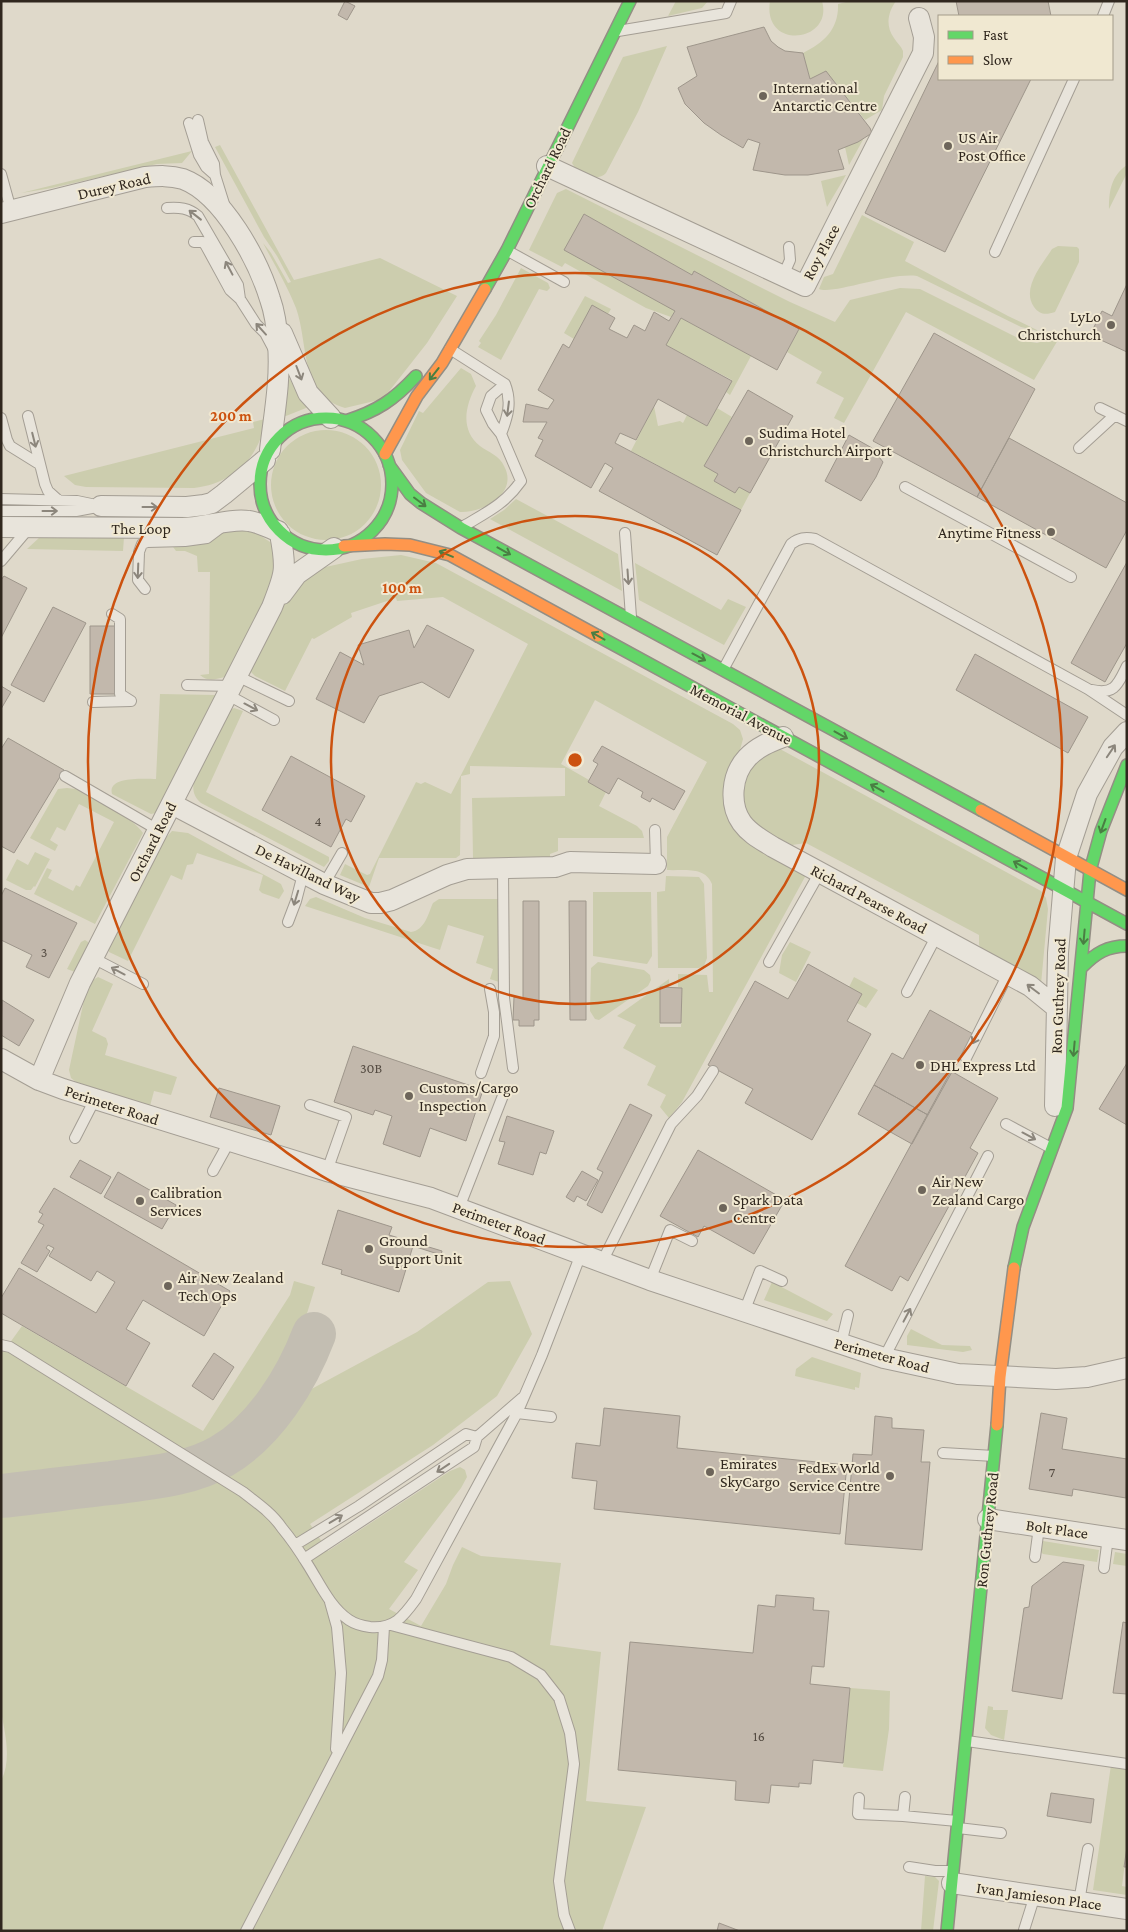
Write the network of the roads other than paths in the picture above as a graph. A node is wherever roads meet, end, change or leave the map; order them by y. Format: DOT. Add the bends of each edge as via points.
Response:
graph roads {
  1 [pos="630,1"];
  2 [pos="731,1"];
  3 [pos="1109,1"];
  4 [pos="1102,15"];
  5 [pos="919,18"];
  6 [pos="616,31"];
  7 [pos="1074,80"];
  8 [pos="194,121"];
  9 [pos="547,166"];
  10 [pos="1,174"];
  11 [pos="167,208"];
  12 [pos="6,211"];
  13 [pos="227,215"];
  14 [pos="194,242"];
  15 [pos="789,247"];
  16 [pos="507,250"];
  17 [pos="995,252"];
  18 [pos="783,276"];
  19 [pos="564,282"];
  20 [pos="240,299"];
  21 [pos="274,312"];
  22 [pos="459,332"];
  23 [pos="450,349"];
  24 [pos="278,362"];
  25 [pos="505,384"];
  26 [pos="1100,408"];
  27 [pos="1115,415"];
  28 [pos="28,416"];
  29 [pos="1,418"];
  30 [pos="338,420"];
  31 [pos="1127,421"];
  32 [pos="501,434"];
  33 [pos="1078,448"];
  34 [pos="267,455"];
  35 [pos="387,459"];
  36 [pos="39,464"];
  37 [pos="905,487"];
  38 [pos="1,500"];
  39 [pos="58,500"];
  40 [pos="101,506"];
  41 [pos="1,511"];
  42 [pos="227,523"];
  43 [pos="1,527"];
  44 [pos="30,527"];
  45 [pos="461,528"];
  46 [pos="279,532"];
  47 [pos="625,533"];
  48 [pos="339,547"];
  49 [pos="1,561"];
  50 [pos="1071,577"];
  51 [pos="145,589"];
  52 [pos="272,607"];
  53 [pos="112,614"];
  54 [pos="632,620"];
  55 [pos="1127,666"];
  56 [pos="723,670"];
  57 [pos="187,685"];
  58 [pos="232,685"];
  59 [pos="1088,689"];
  60 [pos="288,701"];
  61 [pos="93,702"];
  62 [pos="741,714"];
  63 [pos="1127,715"];
  64 [pos="274,720"];
  65 [pos="1127,732"];
  66 [pos="783,737"];
  67 [pos="746,759"];
  68 [pos="1127,765"];
  69 [pos="65,776"];
  70 [pos="172,804"];
  71 [pos="158,830"];
  72 [pos="655,830"];
  73 [pos="342,854"];
  74 [pos="1066,858"];
  75 [pos="656,864"];
  76 [pos="503,868"];
  77 [pos="1090,871"];
  78 [pos="820,872"];
  79 [pos="303,874"];
  80 [pos="324,884"];
  81 [pos="1062,889"];
  82 [pos="1127,890"];
  83 [pos="1087,902"];
  84 [pos="288,922"];
  85 [pos="1127,924"];
  86 [pos="937,936"];
  87 [pos="1127,946"];
  88 [pos="93,958"];
  89 [pos="769,962"];
  90 [pos="1082,967"];
  91 [pos="1008,974"];
  92 [pos="143,984"];
  93 [pos="490,989"];
  94 [pos="906,992"];
  95 [pos="1057,1008"];
  96 [pos="966,1058"];
  97 [pos="1,1059"];
  98 [pos="513,1068"];
  99 [pos="713,1071"];
  100 [pos="481,1073"];
  101 [pos="39,1080"];
  102 [pos="504,1093"];
  103 [pos="95,1100"];
  104 [pos="310,1105"];
  105 [pos="1006,1124"];
  106 [pos="76,1138"];
  107 [pos="229,1142"];
  108 [pos="1054,1142"];
  109 [pos="988,1156"];
  110 [pos="213,1171"];
  111 [pos="327,1171"];
  112 [pos="459,1208"];
  113 [pos="692,1241"];
  114 [pos="581,1254"];
  115 [pos="602,1262"];
  116 [pos="650,1280"];
  117 [pos="782,1282"];
  118 [pos="744,1312"];
  119 [pos="848,1315"];
  120 [pos="841,1344"];
  121 [pos="1,1345"];
  122 [pos="884,1358"];
  123 [pos="1127,1368"];
  124 [pos="1000,1377"];
  125 [pos="526,1394"];
  126 [pos="517,1413"];
  127 [pos="551,1417"];
  128 [pos="477,1437"];
  129 [pos="943,1454"];
  130 [pos="995,1456"];
  131 [pos="988,1519"];
  132 [pos="1038,1526"];
  133 [pos="1118,1538"];
  134 [pos="295,1545"];
  135 [pos="1035,1557"];
  136 [pos="304,1559"];
  137 [pos="1104,1568"];
  138 [pos="329,1599"];
  139 [pos="387,1626"];
  140 [pos="966,1741"];
  141 [pos="333,1761"];
  142 [pos="1127,1764"];
  143 [pos="905,1797"];
  144 [pos="859,1798"];
  145 [pos="903,1816"];
  146 [pos="958,1825"];
  147 [pos="1001,1832"];
  148 [pos="1088,1848"];
  149 [pos="909,1867"];
  150 [pos="952,1877"];
  151 [pos="1035,1895"];
  152 [pos="1079,1902"];
  153 [pos="1127,1909"];
  154 [pos="1024,1930"];
  155 [pos="246,1931"];
  156 [pos="570,1931"];
  157 [pos="947,1931"];
  1 -- 6 [label="main road, Orchard Road"];
  2 -- 6 [label="lane" via="726,13"];
  3 -- 4 [label="lane"];
  5 -- 18 [label="street, Roy Place" via="924,37 923,53 805,286"];
  6 -- 9 [label="main road, Orchard Road"];
  7 -- 17 [label="lane"];
  8 -- 13 [label="lane" via="199,155 215,175"];
  9 -- 16 [label="main road, Orchard Road"];
  9 -- 18 [label="street, Roy Place"];
  10 -- 12 [label="lane"];
  20 -- 11 [label="lane, one-way" via="238,285 198,216 184,208"];
  12 -- 13 [label="street, Durey Road" via="159,176 194,185"];
  13 -- 21 [label="street, Durey Road" via="259,270"];
  14 -- 20 [label="lane" via="203,242 230,290"];
  15 -- 18 [label="lane" via="790,260"];
  16 -- 19 [label="lane"];
  16 -- 22 [label="main road, Orchard Road"];
  24 -- 20 [label="lane, one-way" via="268,337"];
  21 -- 24 [label="street, Durey Road"];
  21 -- 30 [label="street, Durey Road, one-way" via="305,388"];
  22 -- 23 [label="main road, Orchard Road"];
  22 -- 30 [label="main road, Orchard Road" via="394,400 372,412"];
  23 -- 25 [label="lane"];
  23 -- 35 [label="main road, Orchard Road, one-way" via="417,396"];
  24 -- 34 [label="street, Durey Road"];
  25 -- 32 [label="lane, one-way" via="509,410"];
  25 -- 32 [label="lane" via="491,396 486,410"];
  26 -- 27 [label="lane"];
  27 -- 31 [label="lane"];
  27 -- 33 [label="lane"];
  28 -- 36 [label="lane, one-way"];
  29 -- 36 [label="lane" via="10,446"];
  30 -- 34 [label="main road" via="313,420 296,425 277,440"];
  30 -- 35 [label="main road" via="371,436"];
  32 -- 45 [label="lane" via="521,481 511,495"];
  40 -- 34 [label="street, The Loop, one-way" via="204,505 224,494"];
  34 -- 46 [label="main road" via="261,476 261,492 267,513"];
  35 -- 45 [label="main road, Memorial Avenue, one-way" via="410,494"];
  35 -- 48 [label="main road" via="391,490 384,515 356,542"];
  36 -- 39 [label="lane" via="48,491"];
  37 -- 50 [label="lane"];
  38 -- 39 [label="lane"];
  39 -- 40 [label="lane"];
  41 -- 40 [label="lane, The Loop, one-way" via="76,512"];
  42 -- 44 [label="street, The Loop" via="189,528"];
  42 -- 46 [label="street, The Loop" via="249,521"];
  42 -- 51 [label="lane, one-way" via="207,538 142,544 138,580"];
  43 -- 44 [label="street, The Loop"];
  44 -- 49 [label="lane"];
  45 -- 54 [label="main road, Memorial Avenue, one-way"];
  46 -- 48 [label="main road" via="305,546"];
  46 -- 52 [label="street, Orchard Road" via="286,564"];
  47 -- 54 [label="lane, one-way"];
  48 -- 52 [label="street, Orchard Road" via="297,574"];
  62 -- 48 [label="main road, Memorial Avenue, one-way" via="432,548 390,543"];
  52 -- 58 [label="street, Orchard Road"];
  53 -- 61 [label="lane" via="120,619 120,694 131,701"];
  54 -- 56 [label="main road, Memorial Avenue, one-way"];
  55 -- 59 [label="lane" via="1109,691"];
  56 -- 59 [label="lane" via="791,544 808,538"];
  56 -- 74 [label="main road, Memorial Avenue, one-way"];
  57 -- 58 [label="lane"];
  58 -- 60 [label="lane"];
  58 -- 64 [label="lane, one-way"];
  58 -- 70 [label="street, Orchard Road"];
  59 -- 63 [label="lane"];
  62 -- 66 [label="main road, Memorial Avenue"];
  62 -- 67 [label="street, Richard Pearse Road" via="748,730"];
  74 -- 65 [label="street, Ron Guthrey Road, one-way" via="1087,794 1114,747"];
  66 -- 67 [label="street, Richard Pearse Road" via="761,746"];
  81 -- 66 [label="main road, Memorial Avenue, one-way"];
  67 -- 78 [label="street, Richard Pearse Road" via="733,791 736,811 742,823 751,833"];
  68 -- 77 [label="main road, Ron Guthrey Road, one-way" via="1101,831"];
  69 -- 71 [label="lane"];
  70 -- 71 [label="street, Orchard Road"];
  70 -- 79 [label="street, De Havilland Way"];
  71 -- 88 [label="street, Orchard Road"];
  72 -- 75 [label="lane"];
  73 -- 80 [label="lane"];
  74 -- 77 [label="main road, Memorial Avenue"];
  74 -- 81 [label="street, Ron Guthrey Road"];
  75 -- 76 [label="street, De Havilland Way" via="570,862 555,867"];
  76 -- 80 [label="street, De Havilland Way" via="456,871 380,903 360,900"];
  76 -- 98 [label="lane" via="504,998"];
  77 -- 82 [label="main road, Memorial Avenue"];
  77 -- 83 [label="main road, Ron Guthrey Road"];
  78 -- 86 [label="street, Richard Pearse Road"];
  78 -- 89 [label="lane"];
  79 -- 80 [label="street, De Havilland Way"];
  79 -- 84 [label="lane, one-way"];
  81 -- 83 [label="main road, Memorial Avenue"];
  81 -- 95 [label="street, Ron Guthrey Road"];
  83 -- 85 [label="main road, Memorial Avenue"];
  83 -- 90 [label="main road, Ron Guthrey Road, one-way"];
  86 -- 91 [label="street, Richard Pearse Road"];
  86 -- 94 [label="lane"];
  87 -- 90 [label="main road" via="1107,947 1096,952"];
  92 -- 88 [label="lane, one-way"];
  88 -- 101 [label="street, Orchard Road"];
  90 -- 108 [label="main road, Ron Guthrey Road, one-way" via="1067,1108"];
  95 -- 91 [label="street, Richard Pearse Road, one-way" via="1030,986"];
  91 -- 96 [label="lane, one-way"];
  93 -- 100 [label="lane" via="494,1036"];
  95 -- 108 [label="street, Ron Guthrey Road"];
  97 -- 101 [label="street, Perimeter Road"];
  99 -- 115 [label="lane" via="697,1096 671,1124"];
  101 -- 103 [label="street, Perimeter Road"];
  102 -- 112 [label="lane"];
  103 -- 106 [label="lane"];
  103 -- 107 [label="street, Perimeter Road"];
  104 -- 111 [label="lane" via="346,1117"];
  105 -- 108 [label="lane, one-way"];
  107 -- 110 [label="lane"];
  107 -- 111 [label="street, Perimeter Road"];
  108 -- 124 [label="main road, Ron Guthrey Road" via="1023,1227 1017,1253"];
  122 -- 109 [label="lane, one-way"];
  111 -- 112 [label="street, Perimeter Road"];
  112 -- 114 [label="street, Perimeter Road"];
  113 -- 116 [label="lane" via="670,1230"];
  114 -- 115 [label="street, Perimeter Road"];
  114 -- 125 [label="lane"];
  115 -- 116 [label="street, Perimeter Road"];
  116 -- 118 [label="street, Perimeter Road"];
  117 -- 118 [label="lane" via="760,1271"];
  118 -- 120 [label="street, Perimeter Road"];
  119 -- 120 [label="lane"];
  120 -- 122 [label="street, Perimeter Road"];
  121 -- 134 [label="lane" via="10,1347 243,1492 264,1508"];
  122 -- 124 [label="street, Perimeter Road" via="958,1374"];
  123 -- 124 [label="street, Perimeter Road" via="1072,1379"];
  124 -- 130 [label="main road, Ron Guthrey Road"];
  125 -- 126 [label="lane"];
  125 -- 128 [label="lane"];
  126 -- 127 [label="lane"];
  126 -- 139 [label="lane" via="416,1599 407,1612"];
  134 -- 128 [label="lane, one-way" via="466,1434"];
  128 -- 136 [label="lane, one-way" via="474,1447"];
  129 -- 130 [label="lane"];
  130 -- 131 [label="main road, Ron Guthrey Road"];
  131 -- 132 [label="street, Bolt Place"];
  131 -- 140 [label="main road, Ron Guthrey Road"];
  132 -- 133 [label="street, Bolt Place"];
  132 -- 135 [label="lane"];
  133 -- 137 [label="lane"];
  134 -- 136 [label="lane"];
  136 -- 138 [label="lane"];
  138 -- 139 [label="lane" via="350,1621 364,1626"];
  138 -- 141 [label="lane" via="337,1627 341,1673"];
  139 -- 141 [label="lane" via="378,1676"];
  139 -- 156 [label="lane" via="511,1657 541,1675 559,1698 570,1734 574,1764 559,1880"];
  140 -- 142 [label="lane"];
  140 -- 146 [label="main road, Ron Guthrey Road"];
  141 -- 155 [label="lane"];
  143 -- 145 [label="lane"];
  144 -- 145 [label="lane" via="858,1814"];
  145 -- 146 [label="lane"];
  146 -- 147 [label="lane"];
  146 -- 150 [label="main road, Ron Guthrey Road"];
  148 -- 152 [label="lane"];
  149 -- 150 [label="lane"];
  150 -- 151 [label="street, Ivan Jamieson Place"];
  150 -- 157 [label="main road, Ron Guthrey Road"];
  151 -- 152 [label="street, Ivan Jamieson Place"];
  151 -- 154 [label="lane"];
  152 -- 153 [label="street, Ivan Jamieson Place"];
}
